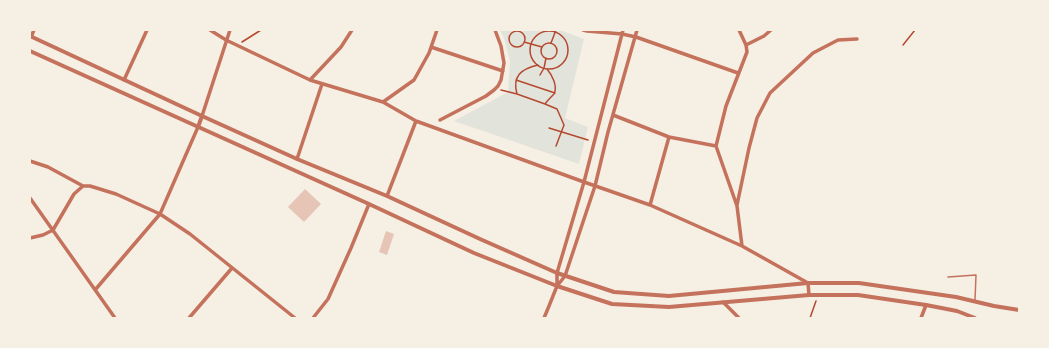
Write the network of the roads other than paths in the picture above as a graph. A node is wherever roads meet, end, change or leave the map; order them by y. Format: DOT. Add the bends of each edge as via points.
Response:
graph roads {
  1 [pos="34,30"];
  2 [pos="147,30"];
  3 [pos="210,30"];
  4 [pos="230,30"];
  5 [pos="352,30"];
  6 [pos="436,30"];
  7 [pos="495,30"];
  8 [pos="583,30"];
  9 [pos="637,30"];
  10 [pos="739,30"];
  11 [pos="771,30"];
  12 [pos="622,32"];
  13 [pos="30,37"];
  14 [pos="636,37"];
  15 [pos="857,39"];
  16 [pos="226,40"];
  17 [pos="431,46"];
  18 [pos="746,46"];
  19 [pos="30,51"];
  20 [pos="503,71"];
  21 [pos="738,73"];
  22 [pos="124,80"];
  23 [pos="310,80"];
  24 [pos="322,84"];
  25 [pos="383,102"];
  26 [pos="613,115"];
  27 [pos="202,116"];
  28 [pos="440,120"];
  29 [pos="416,121"];
  30 [pos="198,127"];
  31 [pos="669,137"];
  32 [pos="716,146"];
  33 [pos="298,159"];
  34 [pos="30,161"];
  35 [pos="584,182"];
  36 [pos="83,186"];
  37 [pos="595,186"];
  38 [pos="387,196"];
  39 [pos="30,198"];
  40 [pos="369,204"];
  41 [pos="650,204"];
  42 [pos="737,206"];
  43 [pos="160,214"];
  44 [pos="53,230"];
  45 [pos="30,238"];
  46 [pos="742,246"];
  47 [pos="232,268"];
  48 [pos="557,273"];
  49 [pos="565,276"];
  50 [pos="948,277"];
  51 [pos="808,283"];
  52 [pos="557,286"];
  53 [pos="95,290"];
  54 [pos="809,295"];
  55 [pos="723,302"];
  56 [pos="975,302"];
  57 [pos="926,305"];
  58 [pos="1019,310"];
  59 [pos="115,318"];
  60 [pos="189,318"];
  61 [pos="295,318"];
  62 [pos="313,318"];
  63 [pos="544,318"];
  64 [pos="739,318"];
  65 [pos="921,318"];
  66 [pos="975,318"];
  1 -- 13 [label="street"];
  2 -- 22 [label="street"];
  3 -- 16 [label="street"];
  4 -- 16 [label="street"];
  5 -- 23 [label="street" via="341,47"];
  6 -- 17 [label="street"];
  7 -- 20 [label="street" via="501,46"];
  8 -- 12 [label="street"];
  9 -- 14 [label="street"];
  10 -- 18 [label="street"];
  11 -- 18 [label="street"];
  12 -- 14 [label="street"];
  12 -- 35 [label="street"];
  13 -- 22 [label="street"];
  14 -- 21 [label="street"];
  14 -- 26 [label="street"];
  15 -- 42 [label="street" via="838,40 813,53 770,93 757,118"];
  16 -- 23 [label="street"];
  16 -- 27 [label="street"];
  17 -- 20 [label="street"];
  17 -- 25 [label="street" via="414,80"];
  18 -- 21 [label="street" via="747,52"];
  19 -- 30 [label="street"];
  20 -- 28 [label="street" via="496,88 486,96"];
  21 -- 32 [label="street"];
  22 -- 27 [label="street"];
  23 -- 24 [label="street"];
  24 -- 25 [label="street"];
  24 -- 33 [label="street"];
  25 -- 29 [label="street"];
  26 -- 31 [label="street"];
  26 -- 37 [label="street"];
  27 -- 30 [label="street"];
  27 -- 33 [label="street"];
  29 -- 35 [label="street"];
  29 -- 38 [label="street"];
  30 -- 40 [label="street"];
  30 -- 43 [label="street"];
  31 -- 32 [label="street"];
  31 -- 41 [label="street"];
  32 -- 42 [label="street"];
  33 -- 38 [label="street"];
  34 -- 36 [label="street" via="48,167"];
  35 -- 37 [label="street"];
  35 -- 48 [label="street"];
  36 -- 43 [label="street" via="116,194"];
  36 -- 44 [label="street" via="74,194"];
  37 -- 41 [label="street"];
  37 -- 49 [label="street"];
  38 -- 48 [label="street"];
  39 -- 44 [label="street"];
  40 -- 52 [label="street" via="474,253"];
  40 -- 62 [label="street" via="328,298"];
  41 -- 46 [label="street"];
  42 -- 46 [label="street"];
  43 -- 47 [label="street"];
  43 -- 53 [label="street"];
  44 -- 45 [label="street"];
  44 -- 53 [label="street"];
  46 -- 51 [label="street"];
  47 -- 60 [label="street"];
  47 -- 61 [label="street"];
  48 -- 49 [label="street"];
  48 -- 52 [label="street"];
  49 -- 51 [label="street" via="614,292 669,296"];
  49 -- 52 [label="street"];
  50 -- 56 [label="lane" via="976,275"];
  51 -- 54 [label="street"];
  51 -- 56 [label="street" via="859,284 956,297"];
  52 -- 55 [label="street" via="612,304 669,308"];
  52 -- 63 [label="street"];
  53 -- 59 [label="street"];
  54 -- 55 [label="street"];
  54 -- 57 [label="street" via="858,295"];
  55 -- 64 [label="street"];
  56 -- 58 [label="street"];
  57 -- 65 [label="street"];
  57 -- 66 [label="street" via="957,311"];
}
